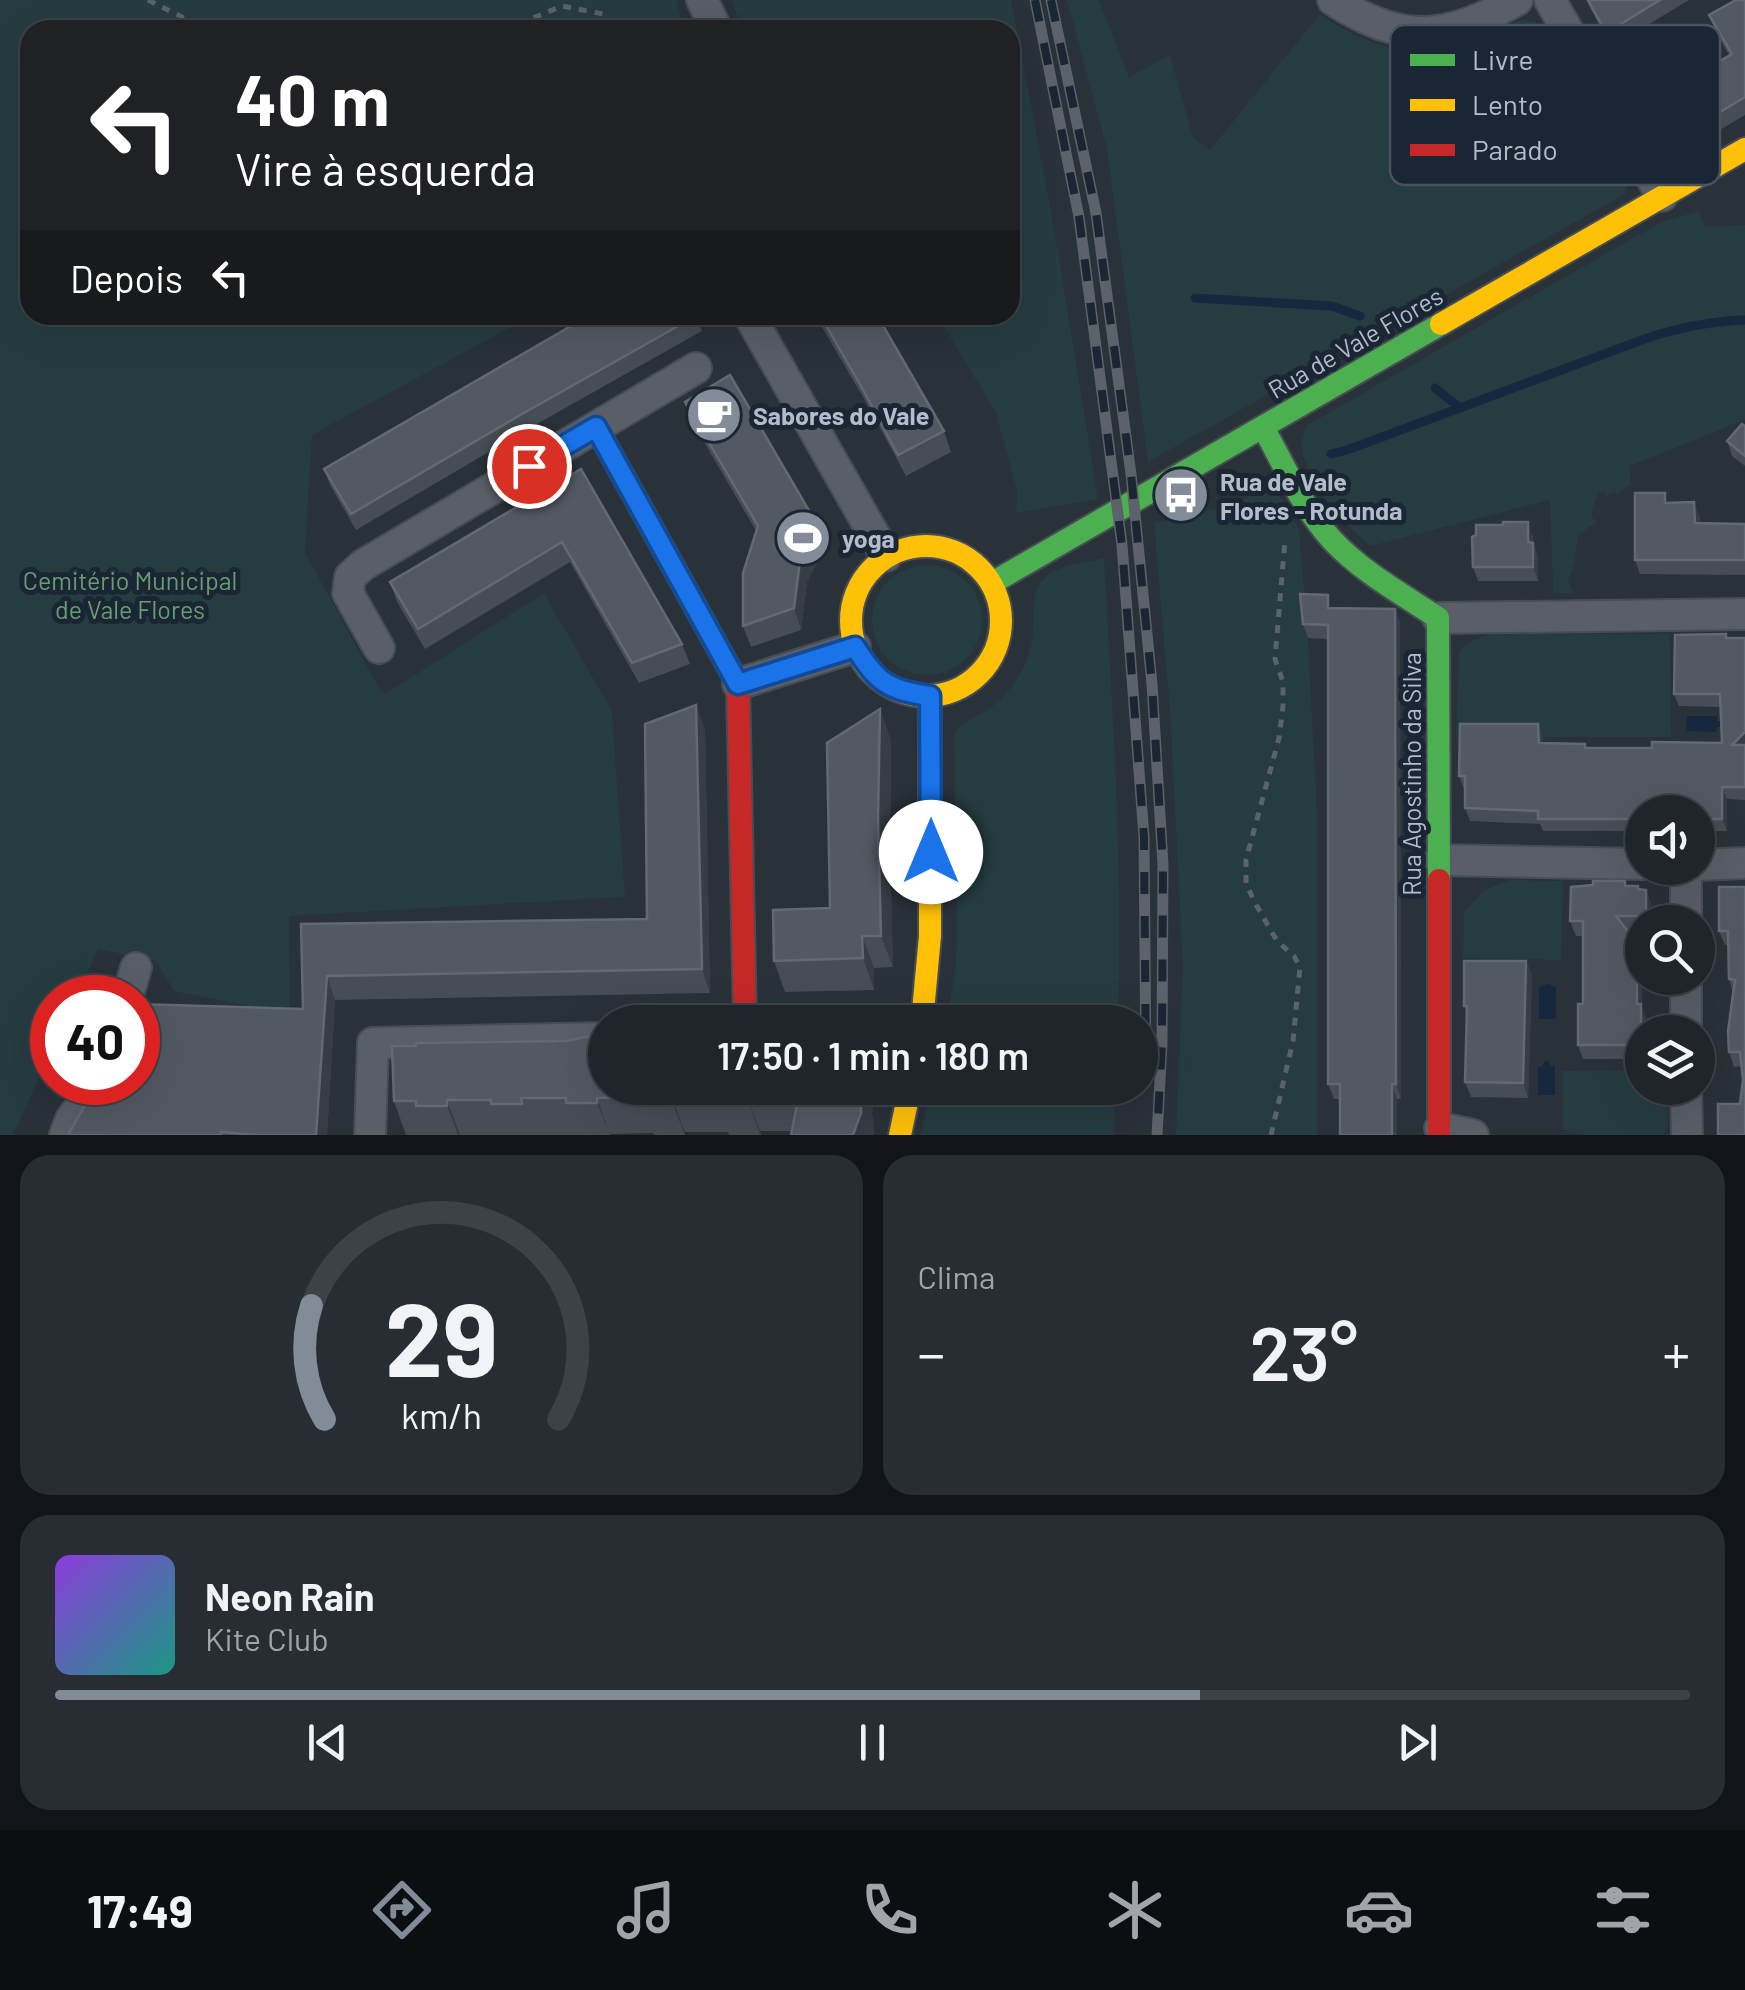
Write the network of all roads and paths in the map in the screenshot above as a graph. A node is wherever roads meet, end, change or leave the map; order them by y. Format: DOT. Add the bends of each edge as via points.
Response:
graph roads {
  1 [pos="148,0"];
  2 [pos="1332,0"];
  3 [pos="1518,0"];
  4 [pos="1550,0"];
  5 [pos="188,20"];
  6 [pos="528,20"];
  7 [pos="606,20"];
  8 [pos="1468,25"];
  9 [pos="1564,25"];
  10 [pos="1390,27"];
  11 [pos="1745,149"];
  12 [pos="1720,163"];
  13 [pos="1656,185"];
  14 [pos="1681,185"];
  15 [pos="1662,196"];
  16 [pos="755,325"];
  17 [pos="696,368"];
  18 [pos="596,427"];
  19 [pos="1263,427"];
  20 [pos="1286,536"];
  21 [pos="886,556"];
  22 [pos="992,583"];
  23 [pos="1745,614"];
  24 [pos="1438,618"];
  25 [pos="855,647"];
  26 [pos="379,648"];
  27 [pos="738,684"];
  28 [pos="930,696"];
  29 [pos="1440,860"];
  30 [pos="1745,862"];
  31 [pos="1625,864"];
  32 [pos="1715,864"];
  33 [pos="136,968"];
  34 [pos="134,975"];
  35 [pos="745,1005"];
  36 [pos="924,1005"];
  37 [pos="588,1038"];
  38 [pos="82,1105"];
  39 [pos="906,1105"];
  40 [pos="1686,1105"];
  41 [pos="1440,1132"];
  42 [pos="65,1135"];
  43 [pos="370,1135"];
  44 [pos="900,1135"];
  45 [pos="1271,1135"];
  46 [pos="1473,1135"];
  47 [pos="1686,1135"];
  1 -- 5 [label="path"];
  2 -- 10 [label="street"];
  3 -- 8 [label="street"];
  4 -- 9 [label="street"];
  6 -- 7 [label="path" via="562,6"];
  11 -- 12 [label="street, Rua de Vale Flores"];
  13 -- 15 [label="street"];
  14 -- 15 [label="street, Rua de Vale Flores"];
  15 -- 19 [label="street, Rua de Vale Flores"];
  16 -- 21 [label="street"];
  17 -- 18 [label="street"];
  18 -- 26 [label="street" via="350,577 348,593"];
  18 -- 27 [label="street"];
  19 -- 22 [label="street, Rua de Vale Flores"];
  19 -- 24 [label="street, Rua Agostinho da Silva" via="1330,538"];
  20 -- 45 [label="path" via="1275,660 1281,722 1246,860 1254,901 1300,967"];
  21 -- 22 [label="street" via="932,545 956,551"];
  21 -- 25 [label="street" via="855,596"];
  22 -- 28 [label="street" via="1002,620 993,658 966,685"];
  23 -- 24 [label="street"];
  24 -- 29 [label="street, Rua Agostinho da Silva"];
  25 -- 27 [label="street"];
  25 -- 28 [label="street" via="872,674 898,692"];
  27 -- 35 [label="street"];
  28 -- 36 [label="street"];
  29 -- 31 [label="street"];
  29 -- 41 [label="street, Rua Agostinho da Silva"];
  30 -- 32 [label="street"];
  33 -- 34 [label="street"];
  37 -- 43 [label="street" via="373,1043"];
  38 -- 42 [label="street"];
  39 -- 44 [label="street"];
  40 -- 47 [label="street"];
  41 -- 46 [label="street"];
}
